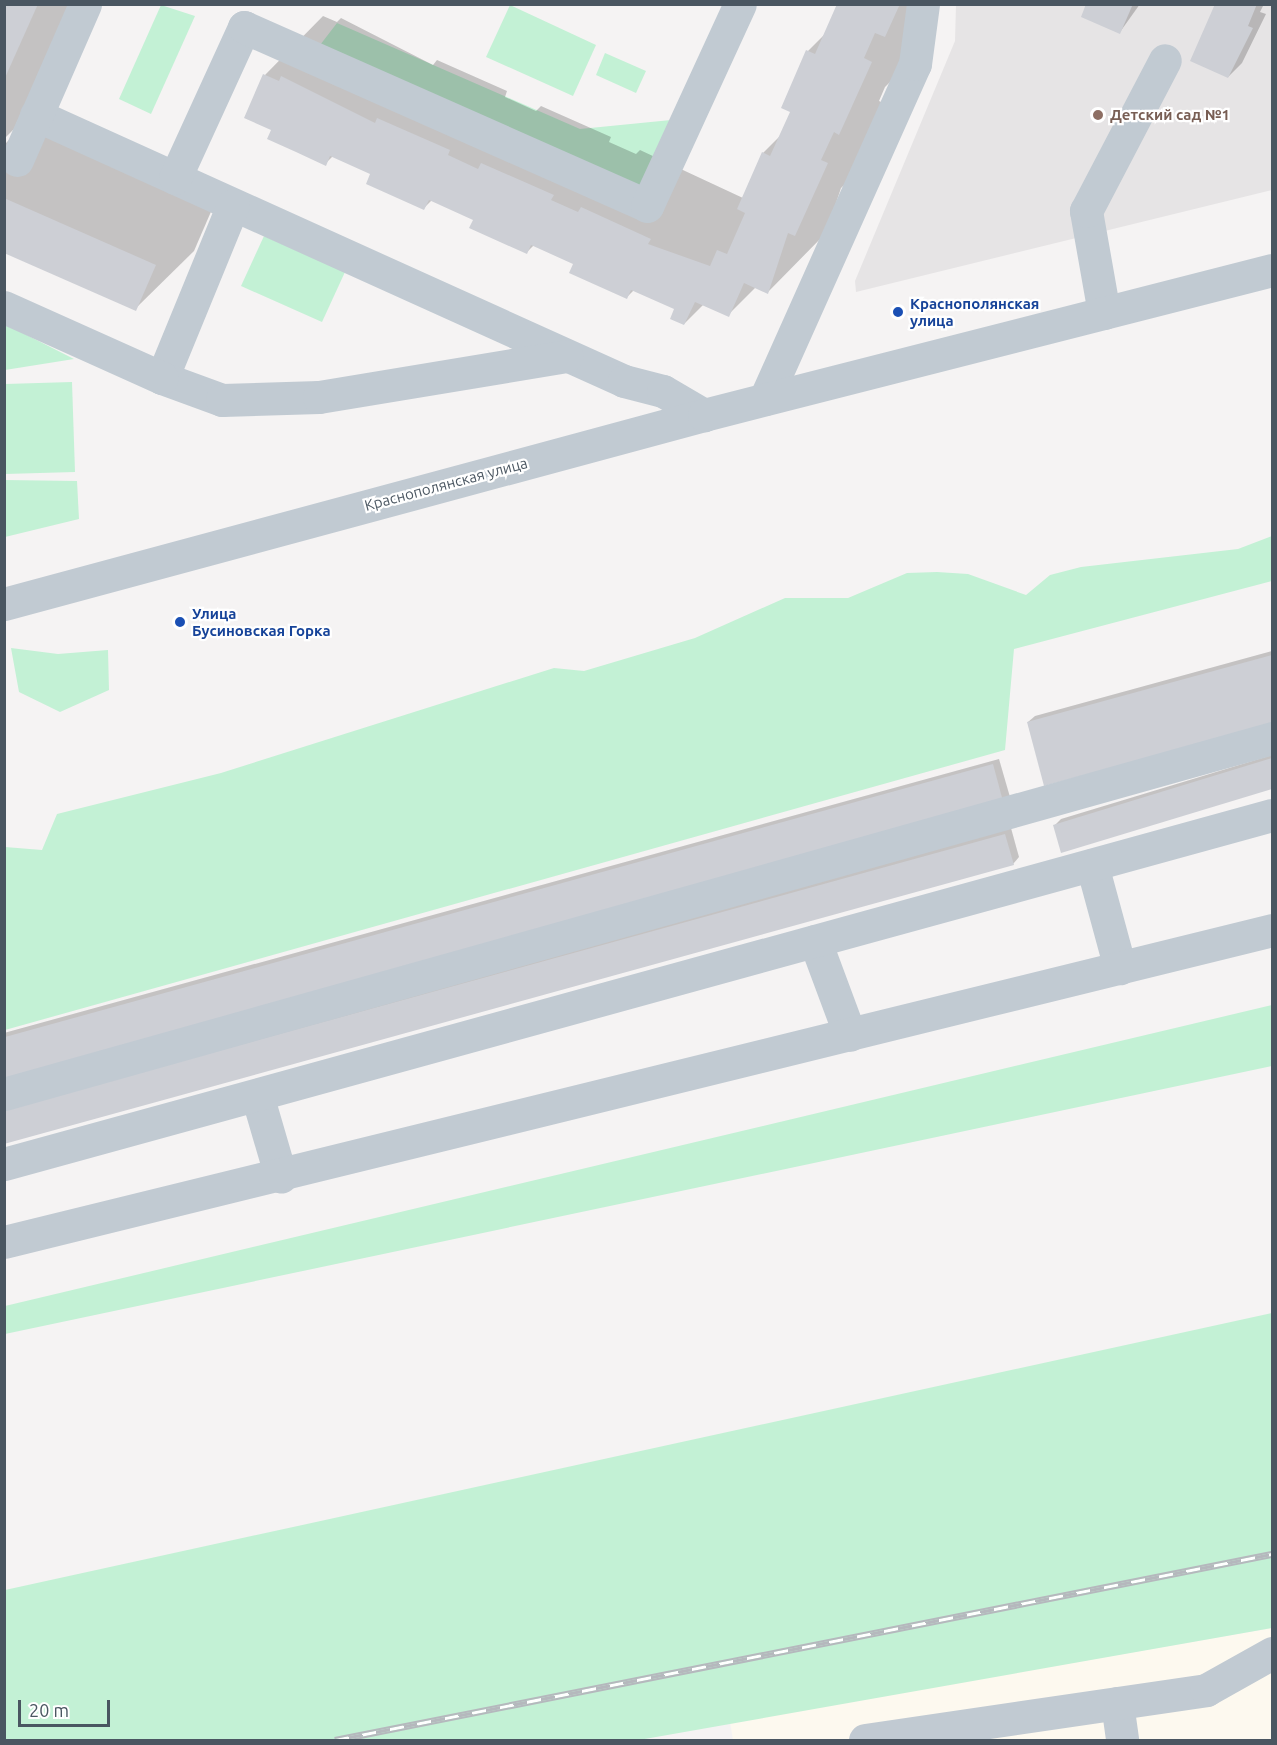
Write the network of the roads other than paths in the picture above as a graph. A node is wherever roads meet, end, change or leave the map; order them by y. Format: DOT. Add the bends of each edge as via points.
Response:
graph roads {
  1 [pos="85,4"];
  2 [pos="740,4"];
  3 [pos="923,4"];
  4 [pos="1165,60"];
  5 [pos="36,116"];
  6 [pos="17,160"];
  7 [pos="175,178"];
  8 [pos="233,205"];
  9 [pos="1272,270"];
  10 [pos="4,307"];
  11 [pos="1104,313"];
  12 [pos="567,356"];
  13 [pos="162,378"];
  14 [pos="765,399"];
  15 [pos="704,415"];
  16 [pos="4,604"];
  17 [pos="1272,738"];
  18 [pos="1272,815"];
  19 [pos="1092,865"];
  20 [pos="1272,930"];
  21 [pos="816,941"];
  22 [pos="1120,968"];
  23 [pos="850,1035"];
  24 [pos="4,1094"];
  25 [pos="257,1095"];
  26 [pos="4,1164"];
  27 [pos="281,1177"];
  28 [pos="4,1242"];
  29 [pos="1272,1653"];
  30 [pos="1117,1703"];
  31 [pos="865,1740"];
  32 [pos="1122,1740"];
  1 -- 5 [label="street"];
  2 -- 7 [label="street" via="647,206 244,27"];
  3 -- 14 [label="street" via="915,64"];
  4 -- 11 [label="street" via="1086,211"];
  5 -- 6 [label="street"];
  5 -- 7 [label="street"];
  7 -- 8 [label="street"];
  8 -- 12 [label="street"];
  8 -- 13 [label="street"];
  9 -- 11 [label="street, Краснополянская улица"];
  10 -- 13 [label="street"];
  11 -- 14 [label="street, Краснополянская улица"];
  12 -- 13 [label="street" via="320,398 222,400"];
  12 -- 15 [label="street" via="624,381 663,391"];
  14 -- 15 [label="street, Краснополянская улица"];
  15 -- 16 [label="street, Краснополянская улица"];
  17 -- 24 [label="street"];
  18 -- 19 [label="street"];
  19 -- 21 [label="street"];
  19 -- 22 [label="street"];
  20 -- 22 [label="street"];
  21 -- 23 [label="street"];
  21 -- 25 [label="street"];
  22 -- 23 [label="street"];
  23 -- 27 [label="street"];
  25 -- 26 [label="street"];
  25 -- 27 [label="street"];
  27 -- 28 [label="street"];
  29 -- 30 [label="street" via="1206,1690"];
  30 -- 31 [label="street"];
  30 -- 32 [label="street"];
}
